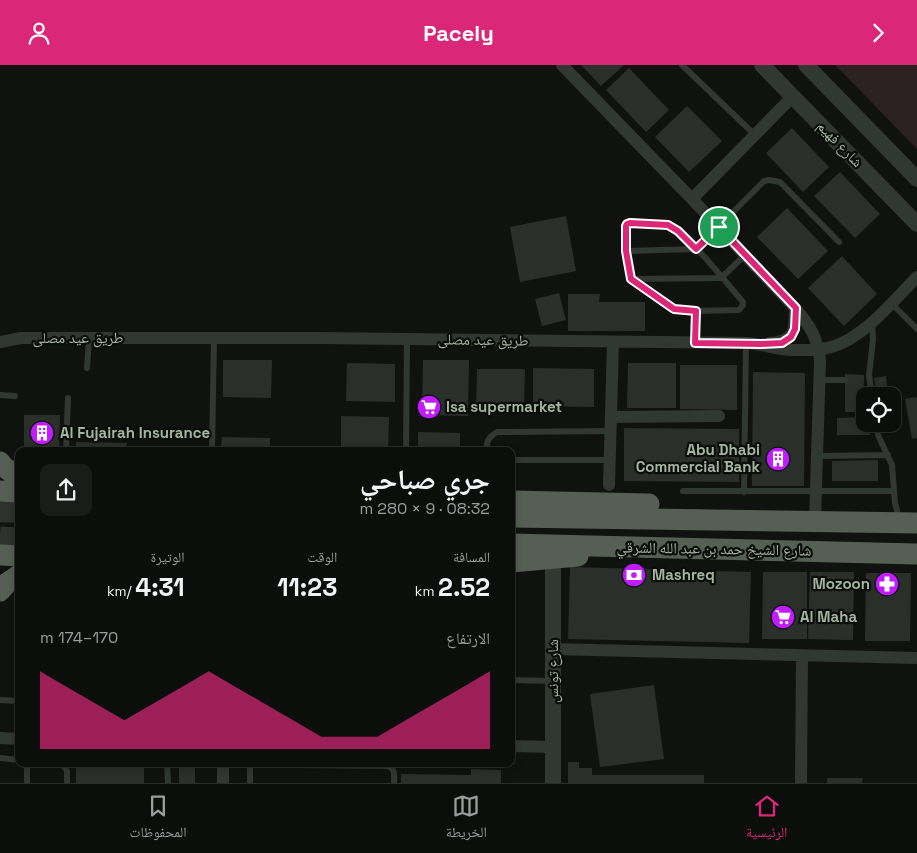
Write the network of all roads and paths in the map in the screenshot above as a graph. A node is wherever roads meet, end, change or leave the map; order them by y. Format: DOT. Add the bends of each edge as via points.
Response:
graph roads {
  1 [pos="562,65"];
  2 [pos="682,65"];
  3 [pos="762,65"];
  4 [pos="806,65"];
  5 [pos="793,96"];
  6 [pos="755,135"];
  7 [pos="917,179"];
  8 [pos="692,199"];
  9 [pos="917,224"];
  10 [pos="719,227"];
  11 [pos="838,242"];
  12 [pos="696,249"];
  13 [pos="626,251"];
  14 [pos="745,255"];
  15 [pos="917,277"];
  16 [pos="721,278"];
  17 [pos="631,279"];
  18 [pos="891,303"];
  19 [pos="796,308"];
  20 [pos="696,311"];
  21 [pos="872,322"];
  22 [pos="917,329"];
  23 [pos="0,333"];
  24 [pos="22,338"];
  25 [pos="214,338"];
  26 [pos="89,339"];
  27 [pos="407,339"];
  28 [pos="0,342"];
  29 [pos="613,342"];
  30 [pos="695,343"];
  31 [pos="746,343"];
  32 [pos="761,344"];
  33 [pos="818,349"];
  34 [pos="87,368"];
  35 [pos="819,380"];
  36 [pos="845,380"];
  37 [pos="869,387"];
  38 [pos="0,395"];
  39 [pos="15,396"];
  40 [pos="68,398"];
  41 [pos="720,416"];
  42 [pos="611,417"];
  43 [pos="610,431"];
  44 [pos="877,432"];
  45 [pos="66,447"];
  46 [pos="212,447"];
  47 [pos="406,447"];
  48 [pos="488,447"];
  49 [pos="817,455"];
  50 [pos="888,455"];
  51 [pos="515,460"];
  52 [pos="610,460"];
  53 [pos="0,462"];
  54 [pos="15,475"];
  55 [pos="609,485"];
  56 [pos="816,490"];
  57 [pos="0,491"];
  58 [pos="683,491"];
  59 [pos="744,491"];
  60 [pos="894,491"];
  61 [pos="15,492"];
  62 [pos="515,501"];
  63 [pos="515,517"];
  64 [pos="762,520"];
  65 [pos="815,521"];
  66 [pos="908,523"];
  67 [pos="515,544"];
  68 [pos="645,547"];
  69 [pos="917,554"];
  70 [pos="0,555"];
  71 [pos="15,556"];
  72 [pos="554,559"];
  73 [pos="515,562"];
  74 [pos="15,578"];
  75 [pos="0,591"];
  76 [pos="554,649"];
  77 [pos="802,655"];
  78 [pos="917,658"];
  79 [pos="515,680"];
  80 [pos="554,681"];
  81 [pos="0,700"];
  82 [pos="15,701"];
  83 [pos="0,739"];
  84 [pos="15,739"];
  85 [pos="515,746"];
  86 [pos="553,747"];
  87 [pos="0,758"];
  88 [pos="15,760"];
  89 [pos="27,767"];
  90 [pos="64,767"];
  91 [pos="167,767"];
  92 [pos="223,767"];
  93 [pos="250,767"];
  94 [pos="392,767"];
  95 [pos="27,783"];
  96 [pos="67,783"];
  97 [pos="168,783"];
  98 [pos="223,783"];
  99 [pos="250,783"];
  100 [pos="394,783"];
  101 [pos="553,783"];
  102 [pos="801,783"];
  1 -- 8 [label="street"];
  2 -- 6 [label="lane"];
  3 -- 5 [label="street, شارع فهيم"];
  4 -- 7 [label="street, شارع فهيم"];
  5 -- 6 [label="street"];
  5 -- 9 [label="street, شارع فهيم"];
  6 -- 8 [label="street"];
  8 -- 10 [label="street"];
  10 -- 11 [label="lane" via="764,181 774,180 780,182"];
  10 -- 12 [label="lane"];
  10 -- 14 [label="street"];
  12 -- 13 [label="lane"];
  12 -- 13 [label="lane" via="668,225 630,223 626,226"];
  12 -- 16 [label="lane"];
  13 -- 17 [label="lane"];
  14 -- 16 [label="lane"];
  14 -- 19 [label="street"];
  15 -- 18 [label="street, طريق عيد مصلى"];
  16 -- 17 [label="lane"];
  16 -- 20 [label="lane" via="743,302 742,308"];
  17 -- 20 [label="lane" via="674,309"];
  18 -- 21 [label="street, طريق عيد مصلى"];
  18 -- 22 [label="lane"];
  19 -- 32 [label="street" via="795,329 791,337 782,343"];
  19 -- 33 [label="street" via="810,327"];
  20 -- 30 [label="lane"];
  21 -- 33 [label="street, طريق عيد مصلى" via="843,343"];
  21 -- 37 [label="lane" via="873,340 866,380"];
  23 -- 24 [label="street, طريق عيد مصلى"];
  24 -- 26 [label="street, طريق عيد مصلى"];
  24 -- 28 [label="street, طريق عيد مصلى"];
  25 -- 26 [label="street, طريق عيد مصلى"];
  25 -- 27 [label="street, طريق عيد مصلى"];
  25 -- 46 [label="lane"];
  26 -- 34 [label="lane"];
  27 -- 29 [label="street, طريق عيد مصلى"];
  27 -- 47 [label="lane"];
  29 -- 30 [label="street, طريق عيد مصلى"];
  29 -- 42 [label="street"];
  30 -- 31 [label="street, طريق عيد مصلى"];
  31 -- 32 [label="street, طريق عيد مصلى"];
  31 -- 59 [label="lane"];
  32 -- 33 [label="street, طريق عيد مصلى" via="782,349"];
  33 -- 35 [label="street"];
  35 -- 36 [label="lane"];
  35 -- 49 [label="street"];
  38 -- 39 [label="lane"];
  40 -- 45 [label="lane"];
  41 -- 42 [label="street"];
  42 -- 43 [label="street"];
  43 -- 48 [label="lane" via="496,432 490,436"];
  43 -- 52 [label="street"];
  44 -- 50 [label="lane"];
  49 -- 50 [label="lane"];
  49 -- 56 [label="street"];
  50 -- 60 [label="lane"];
  51 -- 52 [label="lane"];
  52 -- 55 [label="street"];
  53 -- 54 [label="highway"];
  56 -- 59 [label="lane"];
  56 -- 60 [label="lane"];
  56 -- 65 [label="street"];
  57 -- 61 [label="highway"];
  58 -- 59 [label="lane"];
  60 -- 66 [label="lane" via="895,503"];
  62 -- 64 [label="highway" via="711,506 740,511"];
  63 -- 64 [label="highway, شارع الشيخ حمد بن عبد الله الشرقي"];
  64 -- 65 [label="highway, شارع الشيخ حمد بن عبد الله الشرقي"];
  65 -- 66 [label="highway, شارع الشيخ حمد بن عبد الله الشرقي"];
  67 -- 68 [label="highway, شارع الشيخ حمد بن عبد الله الشرقي"];
  68 -- 69 [label="highway, شارع الشيخ حمد بن عبد الله الشرقي"];
  68 -- 72 [label="highway"];
  70 -- 71 [label="highway"];
  72 -- 73 [label="highway"];
  72 -- 76 [label="street, شارع تونس"];
  74 -- 75 [label="highway"];
  76 -- 77 [label="street"];
  76 -- 80 [label="street, شارع تونس"];
  77 -- 78 [label="street"];
  77 -- 102 [label="street"];
  79 -- 80 [label="lane"];
  80 -- 86 [label="street, شارع تونس"];
  81 -- 82 [label="lane"];
  83 -- 84 [label="street"];
  85 -- 86 [label="street"];
  86 -- 101 [label="street, شارع تونس"];
  87 -- 88 [label="lane"];
  89 -- 95 [label="lane"];
  90 -- 96 [label="lane"];
  91 -- 97 [label="lane"];
  92 -- 98 [label="street"];
  93 -- 99 [label="lane"];
  94 -- 100 [label="lane"];
}
